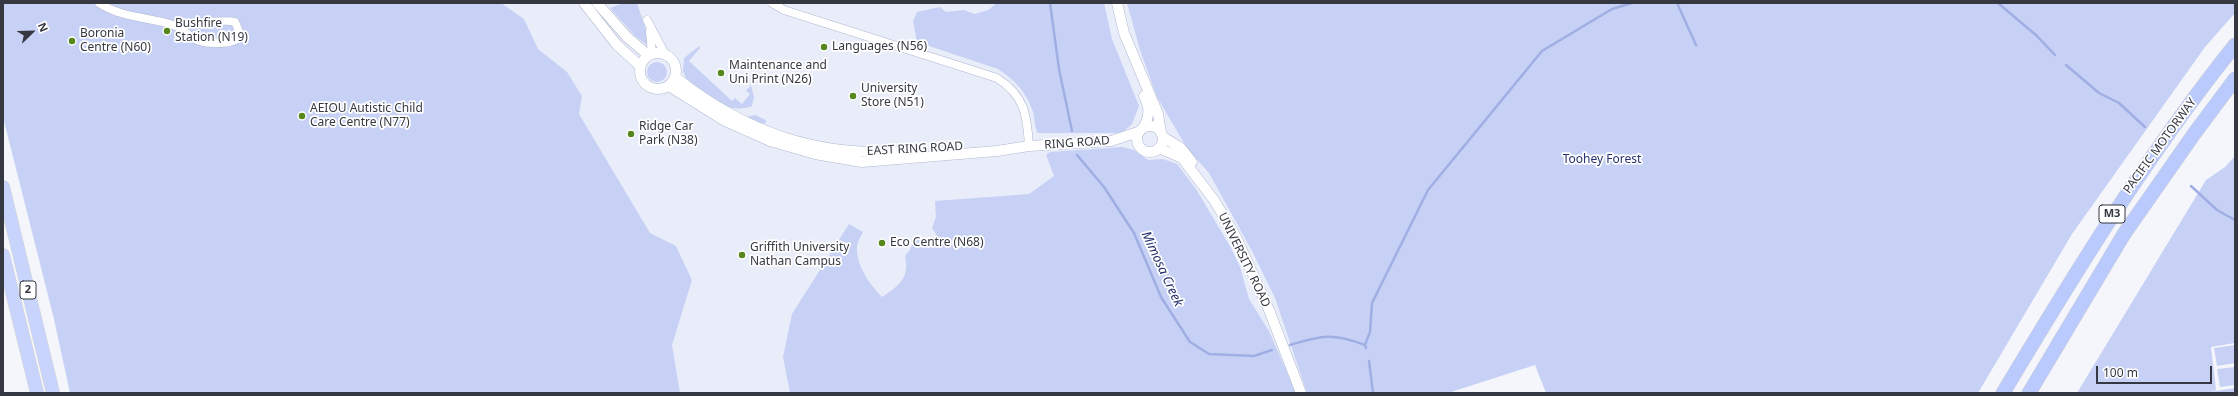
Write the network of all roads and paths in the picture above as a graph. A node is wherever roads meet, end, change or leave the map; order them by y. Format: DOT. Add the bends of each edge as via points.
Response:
graph roads {
  1 [pos="99,3"];
  2 [pos="584,3"];
  3 [pos="597,3"];
  4 [pos="772,3"];
  5 [pos="1112,3"];
  6 [pos="1117,3"];
  7 [pos="175,25"];
  8 [pos="2235,45"];
  9 [pos="650,54"];
  10 [pos="665,54"];
  11 [pos="640,66"];
  12 [pos="675,77"];
  13 [pos="2235,80"];
  14 [pos="669,86"];
  15 [pos="1141,130"];
  16 [pos="1162,135"];
  17 [pos="1111,141"];
  18 [pos="1030,146"];
  19 [pos="1139,147"];
  20 [pos="1159,148"];
  21 [pos="1014,149"];
  22 [pos="3,187"];
  23 [pos="1213,198"];
  24 [pos="3,255"];
  25 [pos="37,393"];
  26 [pos="53,393"];
  27 [pos="1301,393"];
  28 [pos="2003,393"];
  29 [pos="2029,393"];
  1 -- 7 [label="street" via="114,12"];
  2 -- 11 [label="street" via="617,45"];
  3 -- 9 [label="street" via="627,37"];
  4 -- 18 [label="street" via="784,10 997,78 1007,84 1021,102 1026,114"];
  5 -- 15 [label="street" via="1126,56 1149,109 1149,117"];
  6 -- 16 [label="street" via="1124,34 1158,114"];
  7 -- 7 [label="street" via="230,20 235,22 240,36 229,42 199,41"];
  8 -- 28 [label="highway, PACIFIC MOTORWAY / M3" via="2173,126 2116,208"];
  9 -- 10 [label="street"];
  9 -- 10 [label="street" via="651,34 647,20"];
  9 -- 11 [label="street"];
  10 -- 12 [label="street" via="674,62"];
  11 -- 14 [label="street" via="640,78 648,87 656,90"];
  12 -- 14 [label="street"];
  12 -- 18 [label="street, EAST RING ROAD" via="732,115 772,134 810,146 879,153 975,146"];
  13 -- 29 [label="highway, PACIFIC MOTORWAY / M3" via="2124,234"];
  14 -- 21 [label="street, EAST RING ROAD" via="725,121 770,141 848,160 879,162 918,156"];
  15 -- 16 [label="street" via="1155,126"];
  15 -- 17 [label="street, RING ROAD"];
  15 -- 19 [label="street" via="1137,140"];
  16 -- 20 [label="street"];
  16 -- 23 [label="street" via="1184,152 1211,191"];
  17 -- 18 [label="street, RING ROAD"];
  17 -- 19 [label="street"];
  18 -- 21 [label="street, RING ROAD"];
  19 -- 20 [label="street" via="1151,152"];
  20 -- 23 [label="street, UNIVERSITY ROAD" via="1182,158"];
  22 -- 26 [label="highway, 2"];
  23 -- 27 [label="street, UNIVERSITY ROAD" via="1241,249"];
  24 -- 25 [label="highway, 2"];
}
